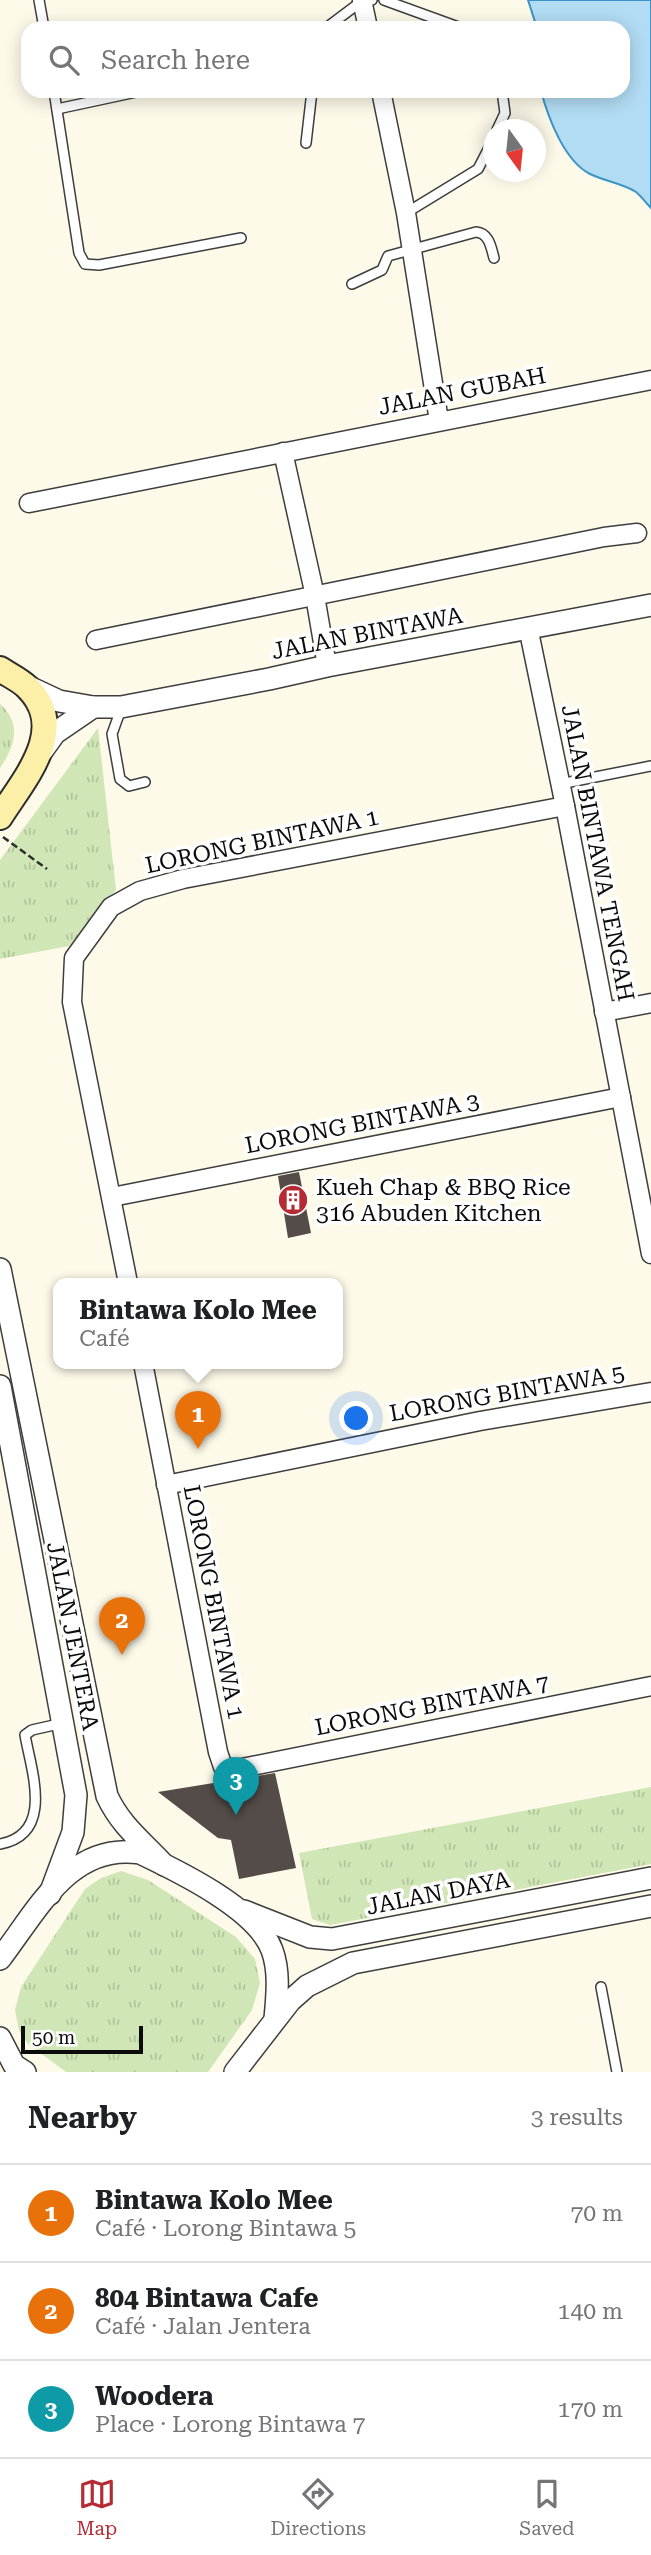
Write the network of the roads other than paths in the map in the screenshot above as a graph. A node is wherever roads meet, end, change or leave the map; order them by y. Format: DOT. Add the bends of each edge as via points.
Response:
graph roads {
  1 [pos="39,0"];
  2 [pos="366,0"];
  3 [pos="384,0"];
  4 [pos="43,21"];
  5 [pos="336,21"];
  6 [pos="368,21"];
  7 [pos="442,21"];
  8 [pos="55,98"];
  9 [pos="106,98"];
  10 [pos="311,98"];
  11 [pos="382,98"];
  12 [pos="503,98"];
  13 [pos="57,108"];
  14 [pos="502,119"];
  15 [pos="306,143"];
  16 [pos="483,159"];
  17 [pos="406,213"];
  18 [pos="241,238"];
  19 [pos="412,250"];
  20 [pos="494,258"];
  21 [pos="352,284"];
  22 [pos="651,380"];
  23 [pos="439,421"];
  24 [pos="283,452"];
  25 [pos="29,503"];
  26 [pos="637,533"];
  27 [pos="315,596"];
  28 [pos="651,605"];
  29 [pos="528,628"];
  30 [pos="96,640"];
  31 [pos="327,666"];
  32 [pos="0,669"];
  33 [pos="27,686"];
  34 [pos="93,707"];
  35 [pos="121,707"];
  36 [pos="42,751"];
  37 [pos="651,766"];
  38 [pos="145,782"];
  39 [pos="561,785"];
  40 [pos="565,806"];
  41 [pos="0,817"];
  42 [pos="651,1003"];
  43 [pos="604,1012"];
  44 [pos="621,1097"];
  45 [pos="112,1197"];
  46 [pos="651,1254"];
  47 [pos="0,1269"];
  48 [pos="127,1278"];
  49 [pos="144,1369"];
  50 [pos="0,1386"];
  51 [pos="651,1392"];
  52 [pos="166,1485"];
  53 [pos="651,1686"];
  54 [pos="63,1723"];
  55 [pos="223,1767"];
  56 [pos="0,1844"];
  57 [pos="164,1865"];
  58 [pos="651,1878"];
  59 [pos="50,1894"];
  60 [pos="562,1895"];
  61 [pos="651,1906"];
  62 [pos="239,1908"];
  63 [pos="617,1913"];
  64 [pos="0,1959"];
  65 [pos="601,1987"];
  66 [pos="275,2019"];
  67 [pos="0,2038"];
  68 [pos="13,2066"];
  69 [pos="235,2072"];
  70 [pos="617,2072"];
  1 -- 4 [label="lane"];
  2 -- 5 [label="lane"];
  2 -- 6 [label="street"];
  3 -- 7 [label="lane"];
  8 -- 13 [label="lane"];
  9 -- 13 [label="lane"];
  10 -- 15 [label="lane"];
  11 -- 17 [label="street"];
  12 -- 14 [label="lane"];
  13 -- 18 [label="lane" via="79,253 85,264"];
  16 -- 17 [label="lane" via="478,169"];
  17 -- 19 [label="street"];
  19 -- 20 [label="lane" via="482,232"];
  19 -- 21 [label="lane" via="388,256 382,270"];
  19 -- 23 [label="street"];
  22 -- 23 [label="street, JALAN GUBAH"];
  23 -- 24 [label="street, JALAN GUBAH"];
  24 -- 25 [label="street, JALAN GUBAH"];
  24 -- 27 [label="street"];
  26 -- 27 [label="street"];
  27 -- 30 [label="street"];
  27 -- 31 [label="street"];
  28 -- 29 [label="street, JALAN BINTAWA"];
  29 -- 31 [label="street, JALAN BINTAWA"];
  29 -- 39 [label="street, JALAN BINTAWA TENGAH"];
  31 -- 35 [label="street, JALAN BINTAWA"];
  32 -- 33 [label="main road"];
  33 -- 34 [label="street, JALAN BINTAWA" via="59,701"];
  33 -- 36 [label="main road" via="45,718"];
  34 -- 35 [label="street, JALAN BINTAWA"];
  34 -- 36 [label="street" via="55,733"];
  35 -- 38 [label="lane" via="112,734 120,779 130,786"];
  36 -- 41 [label="main road"];
  37 -- 39 [label="lane"];
  39 -- 40 [label="street, JALAN BINTAWA TENGAH"];
  40 -- 43 [label="street, JALAN BINTAWA TENGAH"];
  40 -- 45 [label="street, LORONG BINTAWA 1" via="183,879 140,891 111,907 74,958 72,1002"];
  42 -- 43 [label="street"];
  43 -- 44 [label="street, JALAN BINTAWA TENGAH"];
  44 -- 45 [label="street, LORONG BINTAWA 3"];
  44 -- 46 [label="street, JALAN BINTAWA TENGAH"];
  45 -- 48 [label="street, LORONG BINTAWA 1"];
  47 -- 57 [label="street, JALAN JENTERA" via="107,1796 122,1822"];
  49 -- 52 [label="street, LORONG BINTAWA 1"];
  50 -- 54 [label="street, JALAN JENTERA"];
  51 -- 52 [label="street, LORONG BINTAWA 5"];
  52 -- 55 [label="street, LORONG BINTAWA 1"];
  53 -- 55 [label="street, LORONG BINTAWA 7" via="237,1769"];
  54 -- 56 [label="lane" via="25,1735 36,1810 24,1830"];
  54 -- 59 [label="street, JALAN JENTERA" via="76,1795 75,1816"];
  57 -- 59 [label="street" via="140,1853 99,1854 73,1868"];
  57 -- 62 [label="street"];
  58 -- 60 [label="street, JALAN DAYA"];
  59 -- 64 [label="street"];
  60 -- 62 [label="street, JALAN DAYA" via="332,1939 310,1937"];
  60 -- 63 [label="street" via="593,1898"];
  61 -- 63 [label="street"];
  62 -- 66 [label="street" via="272,1948 278,1983"];
  63 -- 66 [label="street" via="354,1963 307,1986"];
  65 -- 70 [label="lane"];
  66 -- 69 [label="street"];
  67 -- 68 [label="street"];
}
